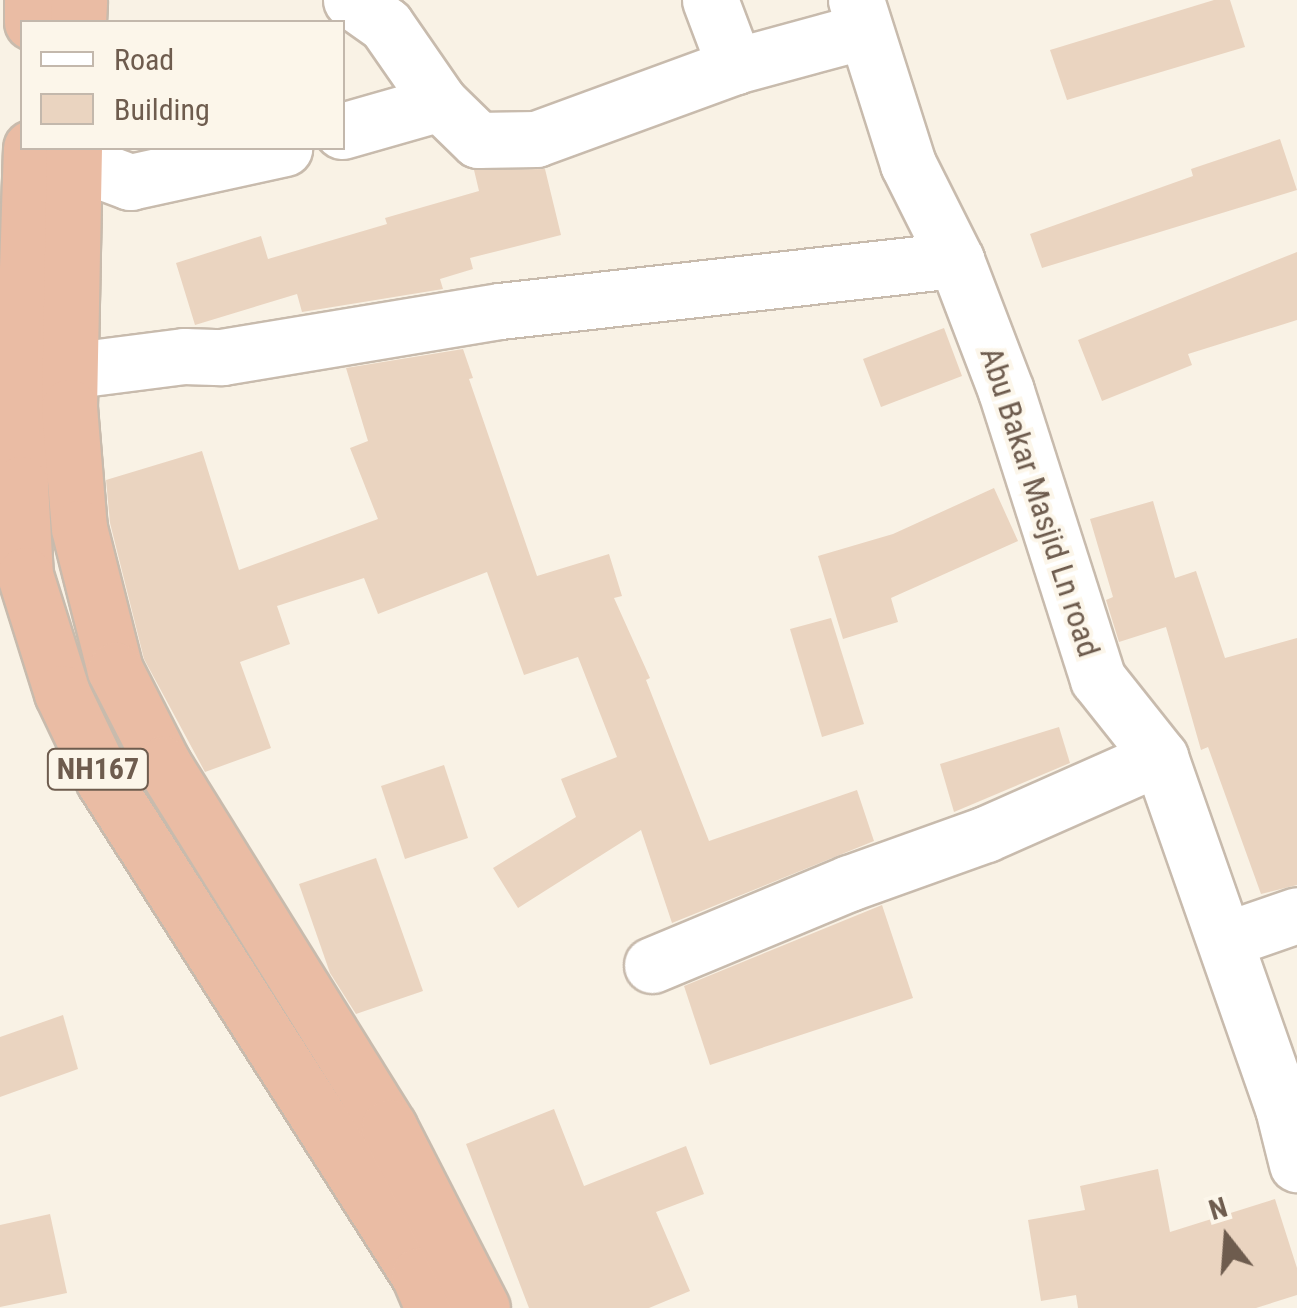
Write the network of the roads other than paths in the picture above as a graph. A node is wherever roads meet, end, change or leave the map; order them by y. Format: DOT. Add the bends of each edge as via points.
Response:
graph roads {
  1 [pos="351,0"];
  2 [pos="710,0"];
  3 [pos="860,15"];
  4 [pos="735,66"];
  5 [pos="440,104"];
  6 [pos="345,130"];
  7 [pos="275,150"];
  8 [pos="59,152"];
  9 [pos="956,260"];
  10 [pos="67,370"];
  11 [pos="1160,757"];
  12 [pos="1297,915"];
  13 [pos="1226,940"];
  14 [pos="652,965"];
  15 [pos="1297,1164"];
  16 [pos="433,1308"];
  17 [pos="482,1308"];
  1 -- 5 [label="street" via="386,24"];
  2 -- 4 [label="street"];
  3 -- 4 [label="street"];
  3 -- 9 [label="street, Abu Bakar Masjid Ln road" via="908,164"];
  4 -- 5 [label="street" via="536,140 478,140"];
  5 -- 6 [label="street"];
  7 -- 8 [label="street" via="130,182"];
  8 -- 10 [label="highway, NH167"];
  8 -- 16 [label="highway, NH167" via="20,484 24,575 62,693 104,781 419,1275"];
  9 -- 10 [label="street" via="500,311 222,357"];
  9 -- 11 [label="street, Abu Bakar Masjid Ln road" via="1006,391 1098,678"];
  10 -- 17 [label="highway, NH167" via="78,528 115,670 164,764 389,1127"];
  11 -- 13 [label="street, Abu Bakar Masjid Ln road"];
  11 -- 14 [label="street" via="986,834"];
  12 -- 13 [label="street"];
  13 -- 15 [label="street, Abu Bakar Masjid Ln road"];
}
